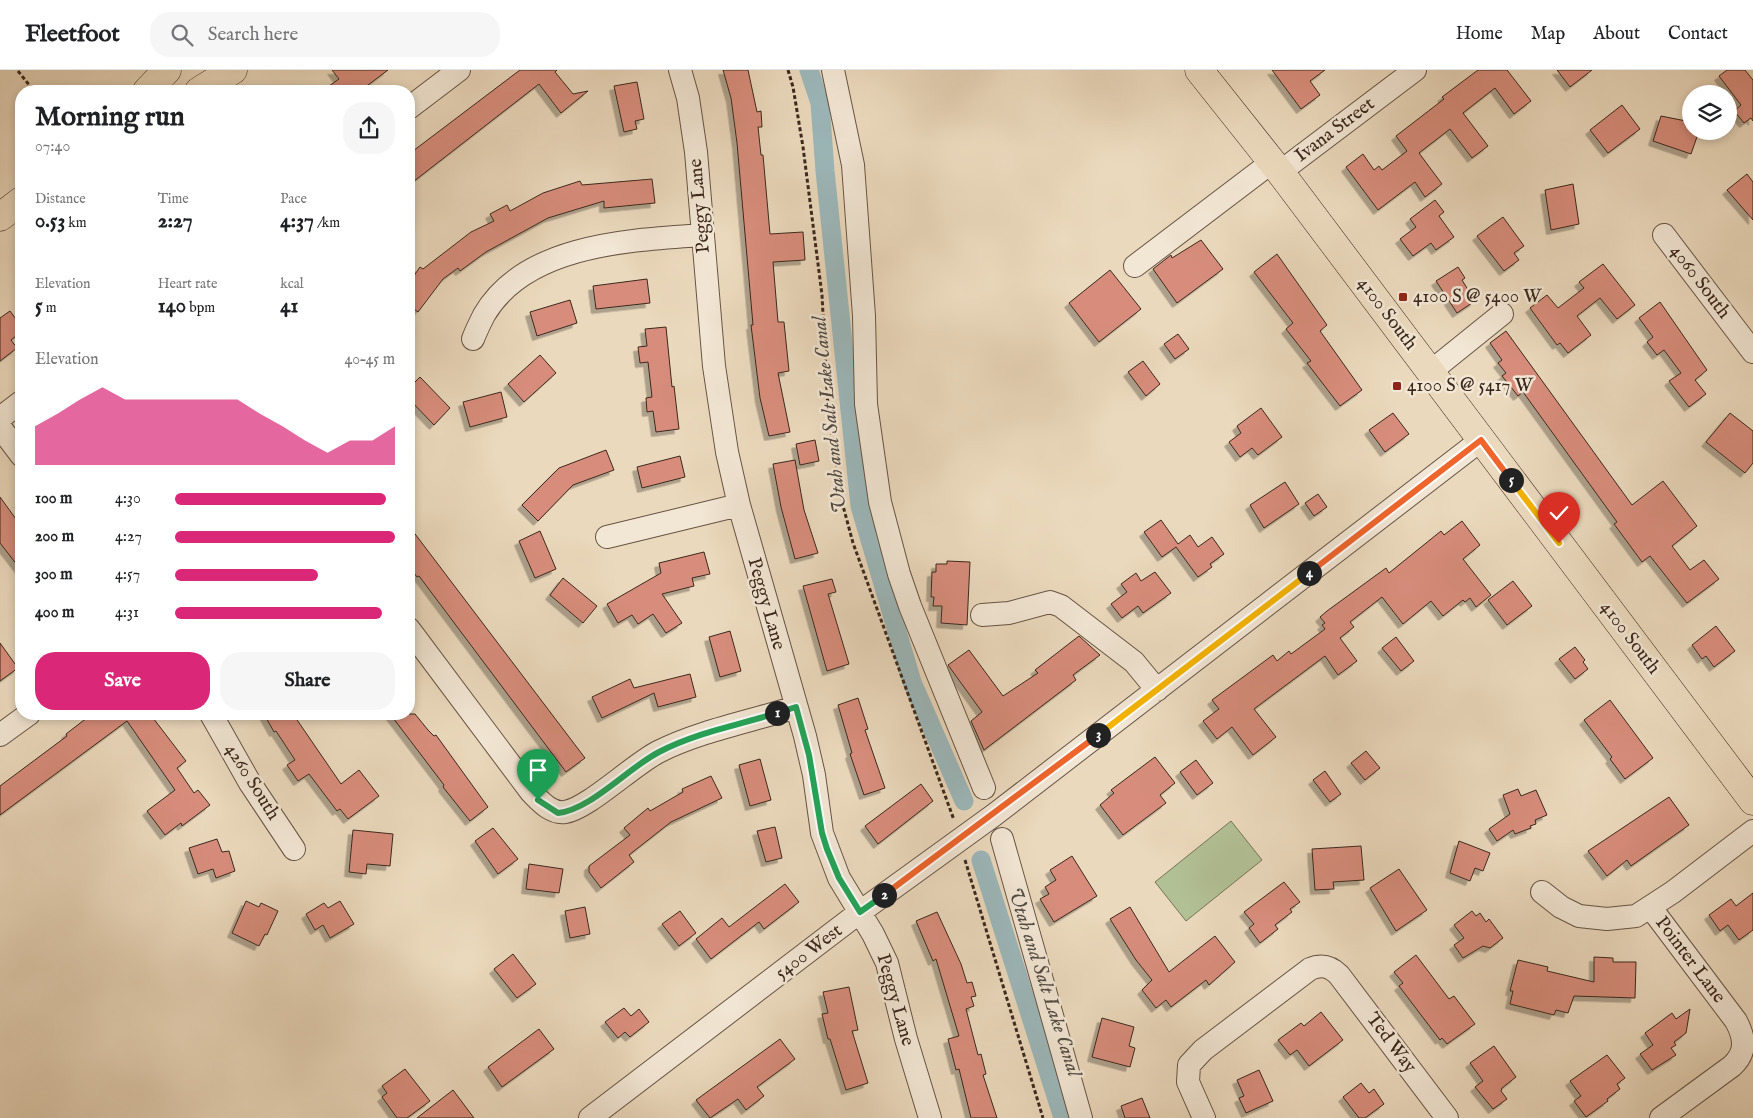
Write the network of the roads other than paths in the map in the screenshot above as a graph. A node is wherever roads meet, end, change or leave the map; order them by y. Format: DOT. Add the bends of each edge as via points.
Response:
graph roads {
  1 [pos="167,70"];
  2 [pos="233,70"];
  3 [pos="459,70"];
  4 [pos="680,70"];
  5 [pos="833,70"];
  6 [pos="1199,70"];
  7 [pos="1414,70"];
  8 [pos="153,85"];
  9 [pos="209,85"];
  10 [pos="415,103"];
  11 [pos="1276,167"];
  12 [pos="15,205"];
  13 [pos="0,217"];
  14 [pos="702,235"];
  15 [pos="1664,236"];
  16 [pos="1135,266"];
  17 [pos="1502,314"];
  18 [pos="472,339"];
  19 [pos="1753,352"];
  20 [pos="1430,372"];
  21 [pos="15,407"];
  22 [pos="0,418"];
  23 [pos="0,427"];
  24 [pos="1481,440"];
  25 [pos="15,447"];
  26 [pos="739,505"];
  27 [pos="607,537"];
  28 [pos="982,615"];
  29 [pos="415,637"];
  30 [pos="1157,690"];
  31 [pos="796,707"];
  32 [pos="20,720"];
  33 [pos="214,720"];
  34 [pos="0,736"];
  35 [pos="984,788"];
  36 [pos="1753,801"];
  37 [pos="1753,831"];
  38 [pos="1002,839"];
  39 [pos="294,849"];
  40 [pos="1542,892"];
  41 [pos="1651,908"];
  42 [pos="860,912"];
  43 [pos="590,1118"];
  44 [pos="930,1118"];
  45 [pos="1082,1118"];
  46 [pos="1204,1118"];
  47 [pos="1447,1118"];
  48 [pos="1661,1118"];
  1 -- 8 [label="main road"];
  2 -- 9 [label="main road"];
  3 -- 10 [label="street"];
  4 -- 14 [label="street, Peggy Lane" via="692,125"];
  5 -- 35 [label="street" via="853,165 864,316 866,404 880,502 904,590"];
  6 -- 11 [label="main road, 4100 South"];
  7 -- 11 [label="street, Ivana Street"];
  11 -- 16 [label="street, Ivana Street"];
  11 -- 20 [label="main road, 4100 South"];
  12 -- 13 [label="main road"];
  14 -- 18 [label="street" via="626,240 559,258 526,274 498,297"];
  14 -- 26 [label="street, Peggy Lane" via="715,375"];
  15 -- 19 [label="street, 4060 South"];
  17 -- 20 [label="street"];
  20 -- 24 [label="main road, 4100 South"];
  21 -- 22 [label="street"];
  23 -- 25 [label="street"];
  24 -- 30 [label="street, 5400 West"];
  24 -- 36 [label="main road, 4100 South"];
  26 -- 27 [label="street"];
  26 -- 31 [label="street, Peggy Lane"];
  28 -- 30 [label="street" via="1009,613 1050,602 1062,606 1134,662"];
  29 -- 31 [label="street" via="531,792 558,813 576,809 632,768 673,745"];
  30 -- 42 [label="street, 5400 West" via="994,815"];
  31 -- 42 [label="street, Peggy Lane" via="809,755 822,833 839,878"];
  32 -- 34 [label="street"];
  33 -- 39 [label="street, 4260 South" via="250,783"];
  37 -- 41 [label="street"];
  38 -- 45 [label="street"];
  40 -- 41 [label="street" via="1579,916 1618,919 1636,916"];
  41 -- 48 [label="street, Pointer Lane" via="1736,1021 1744,1042 1740,1056 1732,1066"];
  42 -- 43 [label="street, 5400 West"];
  42 -- 44 [label="street, Peggy Lane" via="893,979 906,1039"];
  46 -- 47 [label="street, Ted Way" via="1188,1082 1189,1065 1211,1044 1310,969 1321,966 1333,968"];
}
